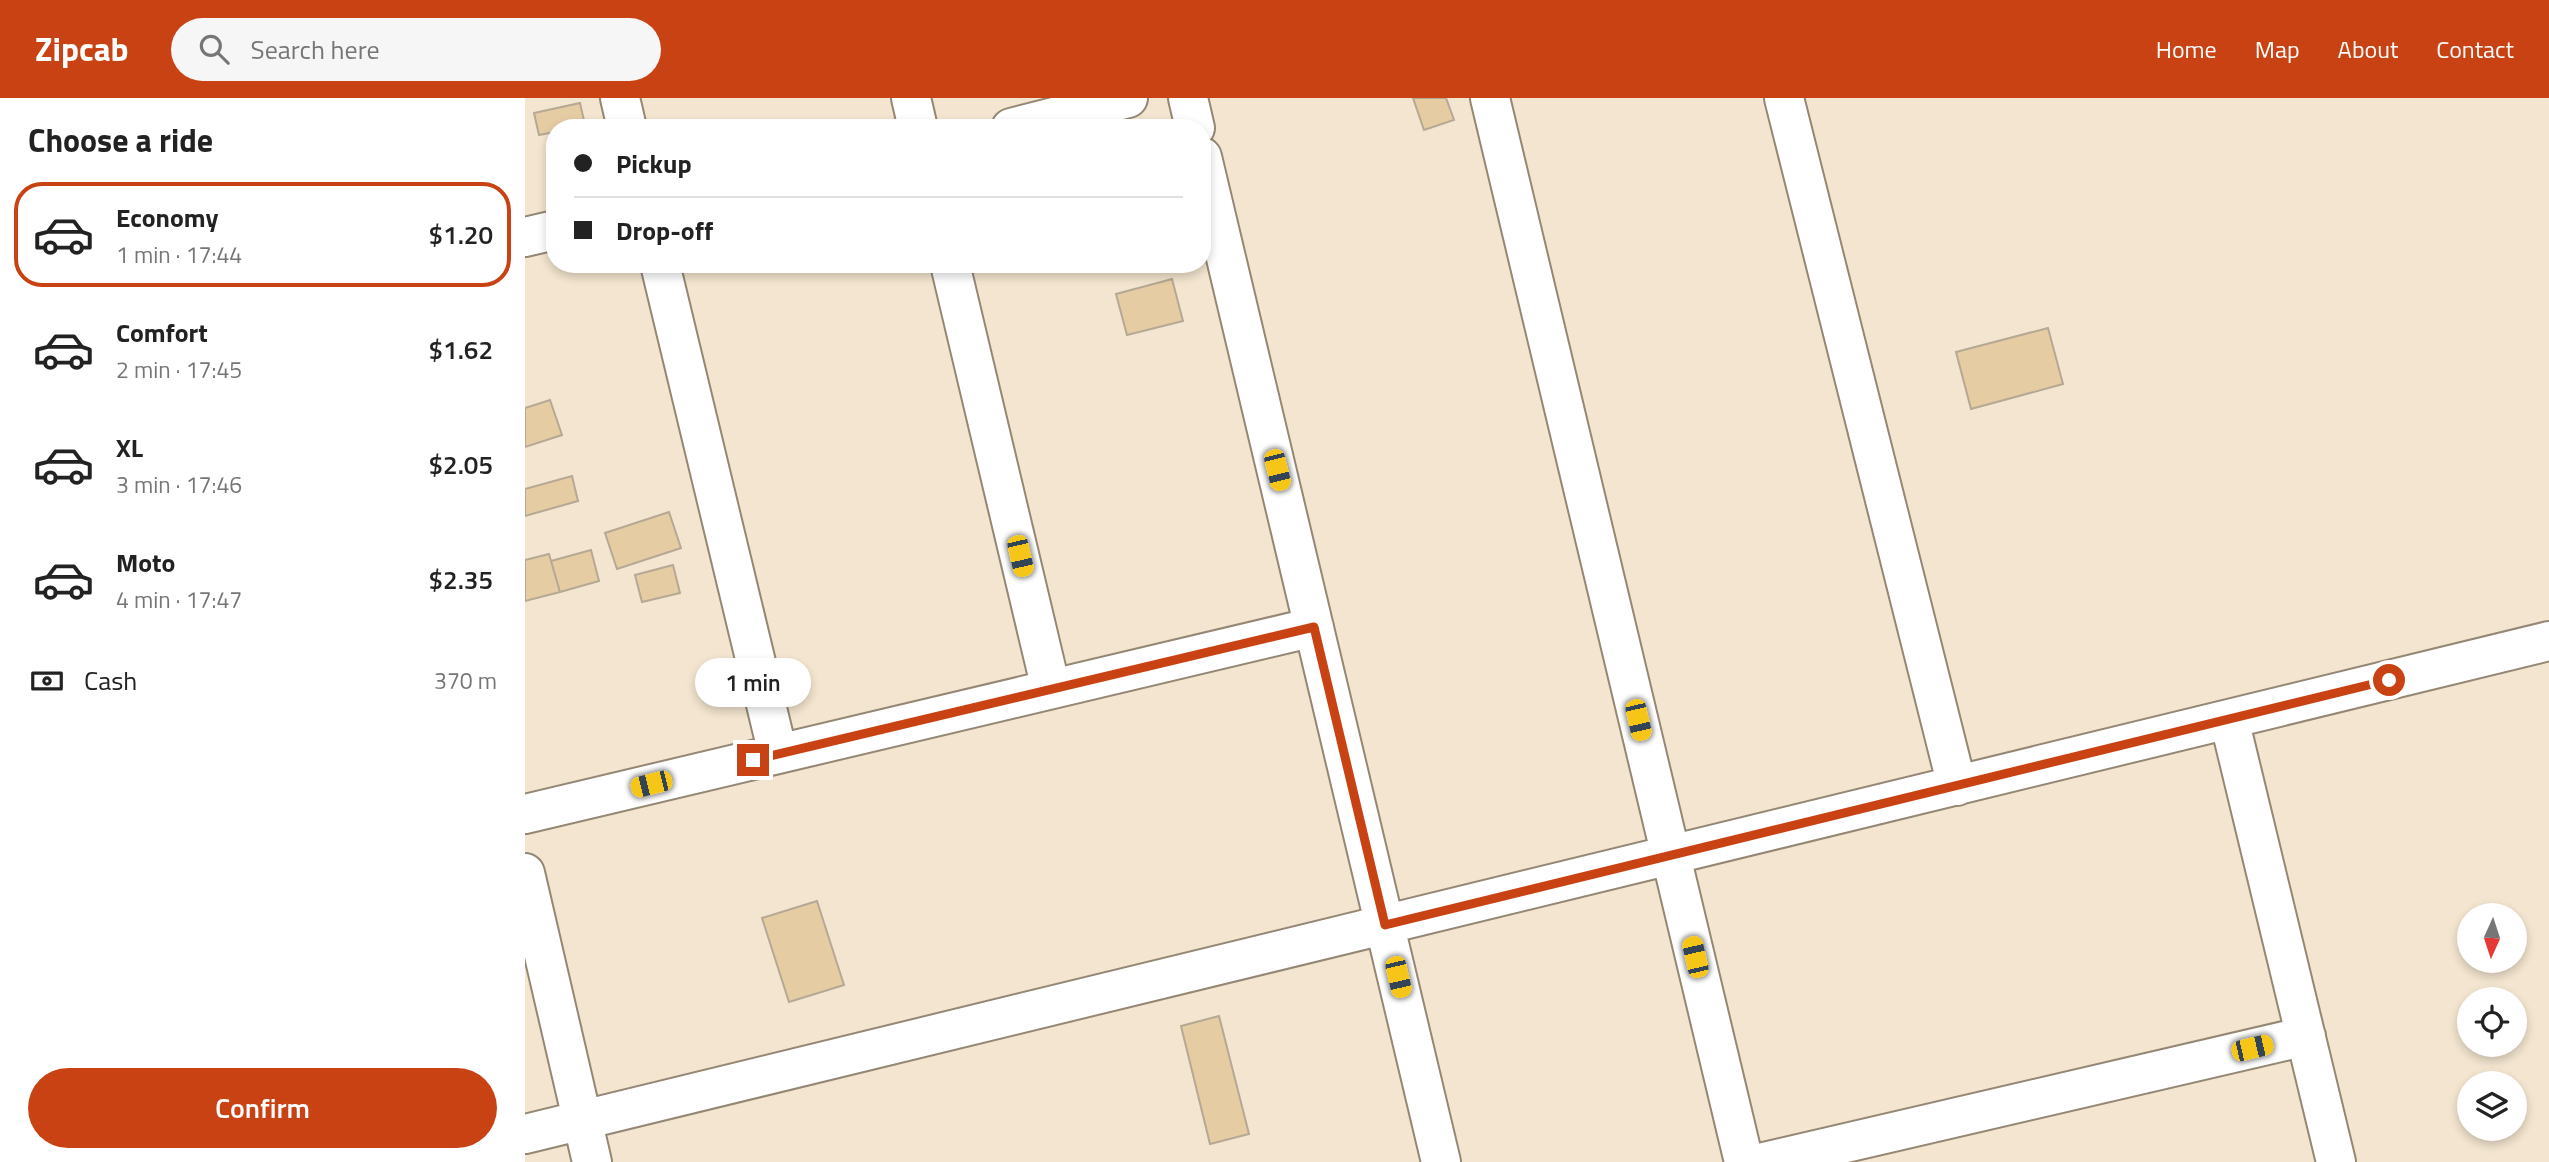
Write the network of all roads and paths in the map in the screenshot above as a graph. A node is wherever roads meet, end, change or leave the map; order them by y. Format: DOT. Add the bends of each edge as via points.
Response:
graph roads {
  1 [pos="620,98"];
  2 [pos="911,98"];
  3 [pos="1128,98"];
  4 [pos="1188,98"];
  5 [pos="1490,98"];
  6 [pos="1784,98"];
  7 [pos="625,119"];
  8 [pos="916,119"];
  9 [pos="1046,119"];
  10 [pos="1193,119"];
  11 [pos="1211,195"];
  12 [pos="546,232"];
  13 [pos="525,237"];
  14 [pos="662,273"];
  15 [pos="952,273"];
  16 [pos="1314,627"];
  17 [pos="2549,641"];
  18 [pos="1051,689"];
  19 [pos="2229,719"];
  20 [pos="778,754"];
  21 [pos="1957,786"];
  22 [pos="525,814"];
  23 [pos="1670,855"];
  24 [pos="525,873"];
  25 [pos="1385,925"];
  26 [pos="2306,1036"];
  27 [pos="583,1120"];
  28 [pos="525,1134"];
  29 [pos="592,1162"];
  30 [pos="1441,1162"];
  31 [pos="1744,1162"];
  32 [pos="1764,1162"];
  33 [pos="2336,1162"];
  1 -- 7 [label="street"];
  2 -- 8 [label="street"];
  3 -- 9 [label="street"];
  4 -- 10 [label="street"];
  5 -- 23 [label="street"];
  6 -- 21 [label="street"];
  11 -- 16 [label="street"];
  12 -- 13 [label="street"];
  14 -- 20 [label="street"];
  15 -- 18 [label="street"];
  16 -- 18 [label="street"];
  16 -- 25 [label="street"];
  17 -- 19 [label="street"];
  18 -- 20 [label="street"];
  19 -- 21 [label="street"];
  19 -- 26 [label="street"];
  20 -- 22 [label="street"];
  21 -- 23 [label="street"];
  23 -- 25 [label="street"];
  23 -- 31 [label="street"];
  24 -- 27 [label="street"];
  25 -- 27 [label="street"];
  25 -- 30 [label="street"];
  26 -- 32 [label="street"];
  26 -- 33 [label="street"];
  27 -- 28 [label="street"];
  27 -- 29 [label="street"];
}
